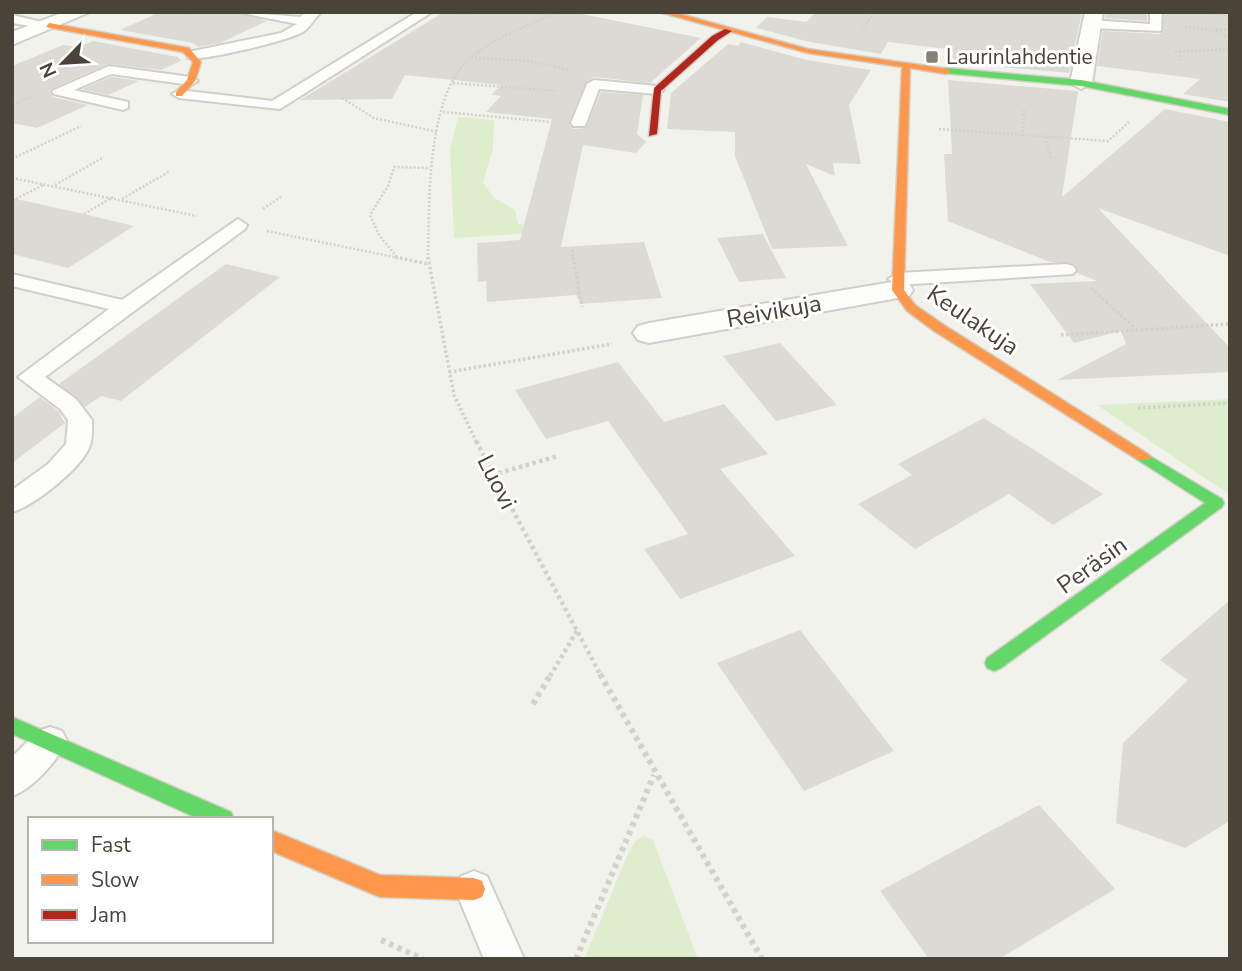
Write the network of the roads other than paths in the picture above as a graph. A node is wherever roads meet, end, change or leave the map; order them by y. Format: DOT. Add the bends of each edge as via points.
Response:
graph roads {
  1 [pos="81,12"];
  2 [pos="243,12"];
  3 [pos="316,12"];
  4 [pos="426,12"];
  5 [pos="663,12"];
  6 [pos="1092,18"];
  7 [pos="12,19"];
  8 [pos="1156,19"];
  9 [pos="304,21"];
  10 [pos="49,24"];
  11 [pos="728,31"];
  12 [pos="12,39"];
  13 [pos="193,54"];
  14 [pos="906,67"];
  15 [pos="191,81"];
  16 [pos="1081,83"];
  17 [pos="657,90"];
  18 [pos="179,94"];
  19 [pos="123,105"];
  20 [pos="1230,112"];
  21 [pos="579,123"];
  22 [pos="652,134"];
  23 [pos="238,225"];
  24 [pos="1066,270"];
  25 [pos="12,280"];
  26 [pos="898,285"];
  27 [pos="126,307"];
  28 [pos="649,332"];
  29 [pos="12,503"];
  30 [pos="1216,503"];
  31 [pos="994,663"];
  32 [pos="12,725"];
  33 [pos="50,741"];
  34 [pos="12,781"];
  35 [pos="219,817"];
  36 [pos="273,841"];
  37 [pos="474,889"];
  38 [pos="504,959"];
  1 -- 10 [label="street"];
  2 -- 9 [label="lane"];
  3 -- 9 [label="lane"];
  4 -- 18 [label="lane" via="275,106"];
  5 -- 11 [label="street"];
  6 -- 8 [label="lane" via="1156,28"];
  6 -- 16 [label="street"];
  7 -- 10 [label="lane"];
  9 -- 13 [label="lane" via="285,36"];
  10 -- 12 [label="street"];
  10 -- 13 [label="street" via="176,46"];
  11 -- 14 [label="street" via="807,51"];
  11 -- 17 [label="street"];
  13 -- 15 [label="street" via="197,62"];
  14 -- 16 [label="street"];
  14 -- 26 [label="street, Keulakuja"];
  15 -- 18 [label="street"];
  15 -- 19 [label="lane" via="109,70 60,91"];
  16 -- 20 [label="street"];
  17 -- 21 [label="lane" via="592,89"];
  17 -- 22 [label="street"];
  23 -- 27 [label="lane"];
  24 -- 26 [label="lane"];
  25 -- 27 [label="lane"];
  26 -- 28 [label="street, Reivikuja"];
  26 -- 30 [label="street, Keulakuja" via="911,308 939,328"];
  27 -- 29 [label="lane" via="30,377 68,404 80,420 78,446 57,470"];
  30 -- 31 [label="street, Peräsin"];
  32 -- 33 [label="street"];
  33 -- 34 [label="lane"];
  33 -- 35 [label="street"];
  36 -- 37 [label="street" via="380,886"];
  37 -- 38 [label="lane"];
}
